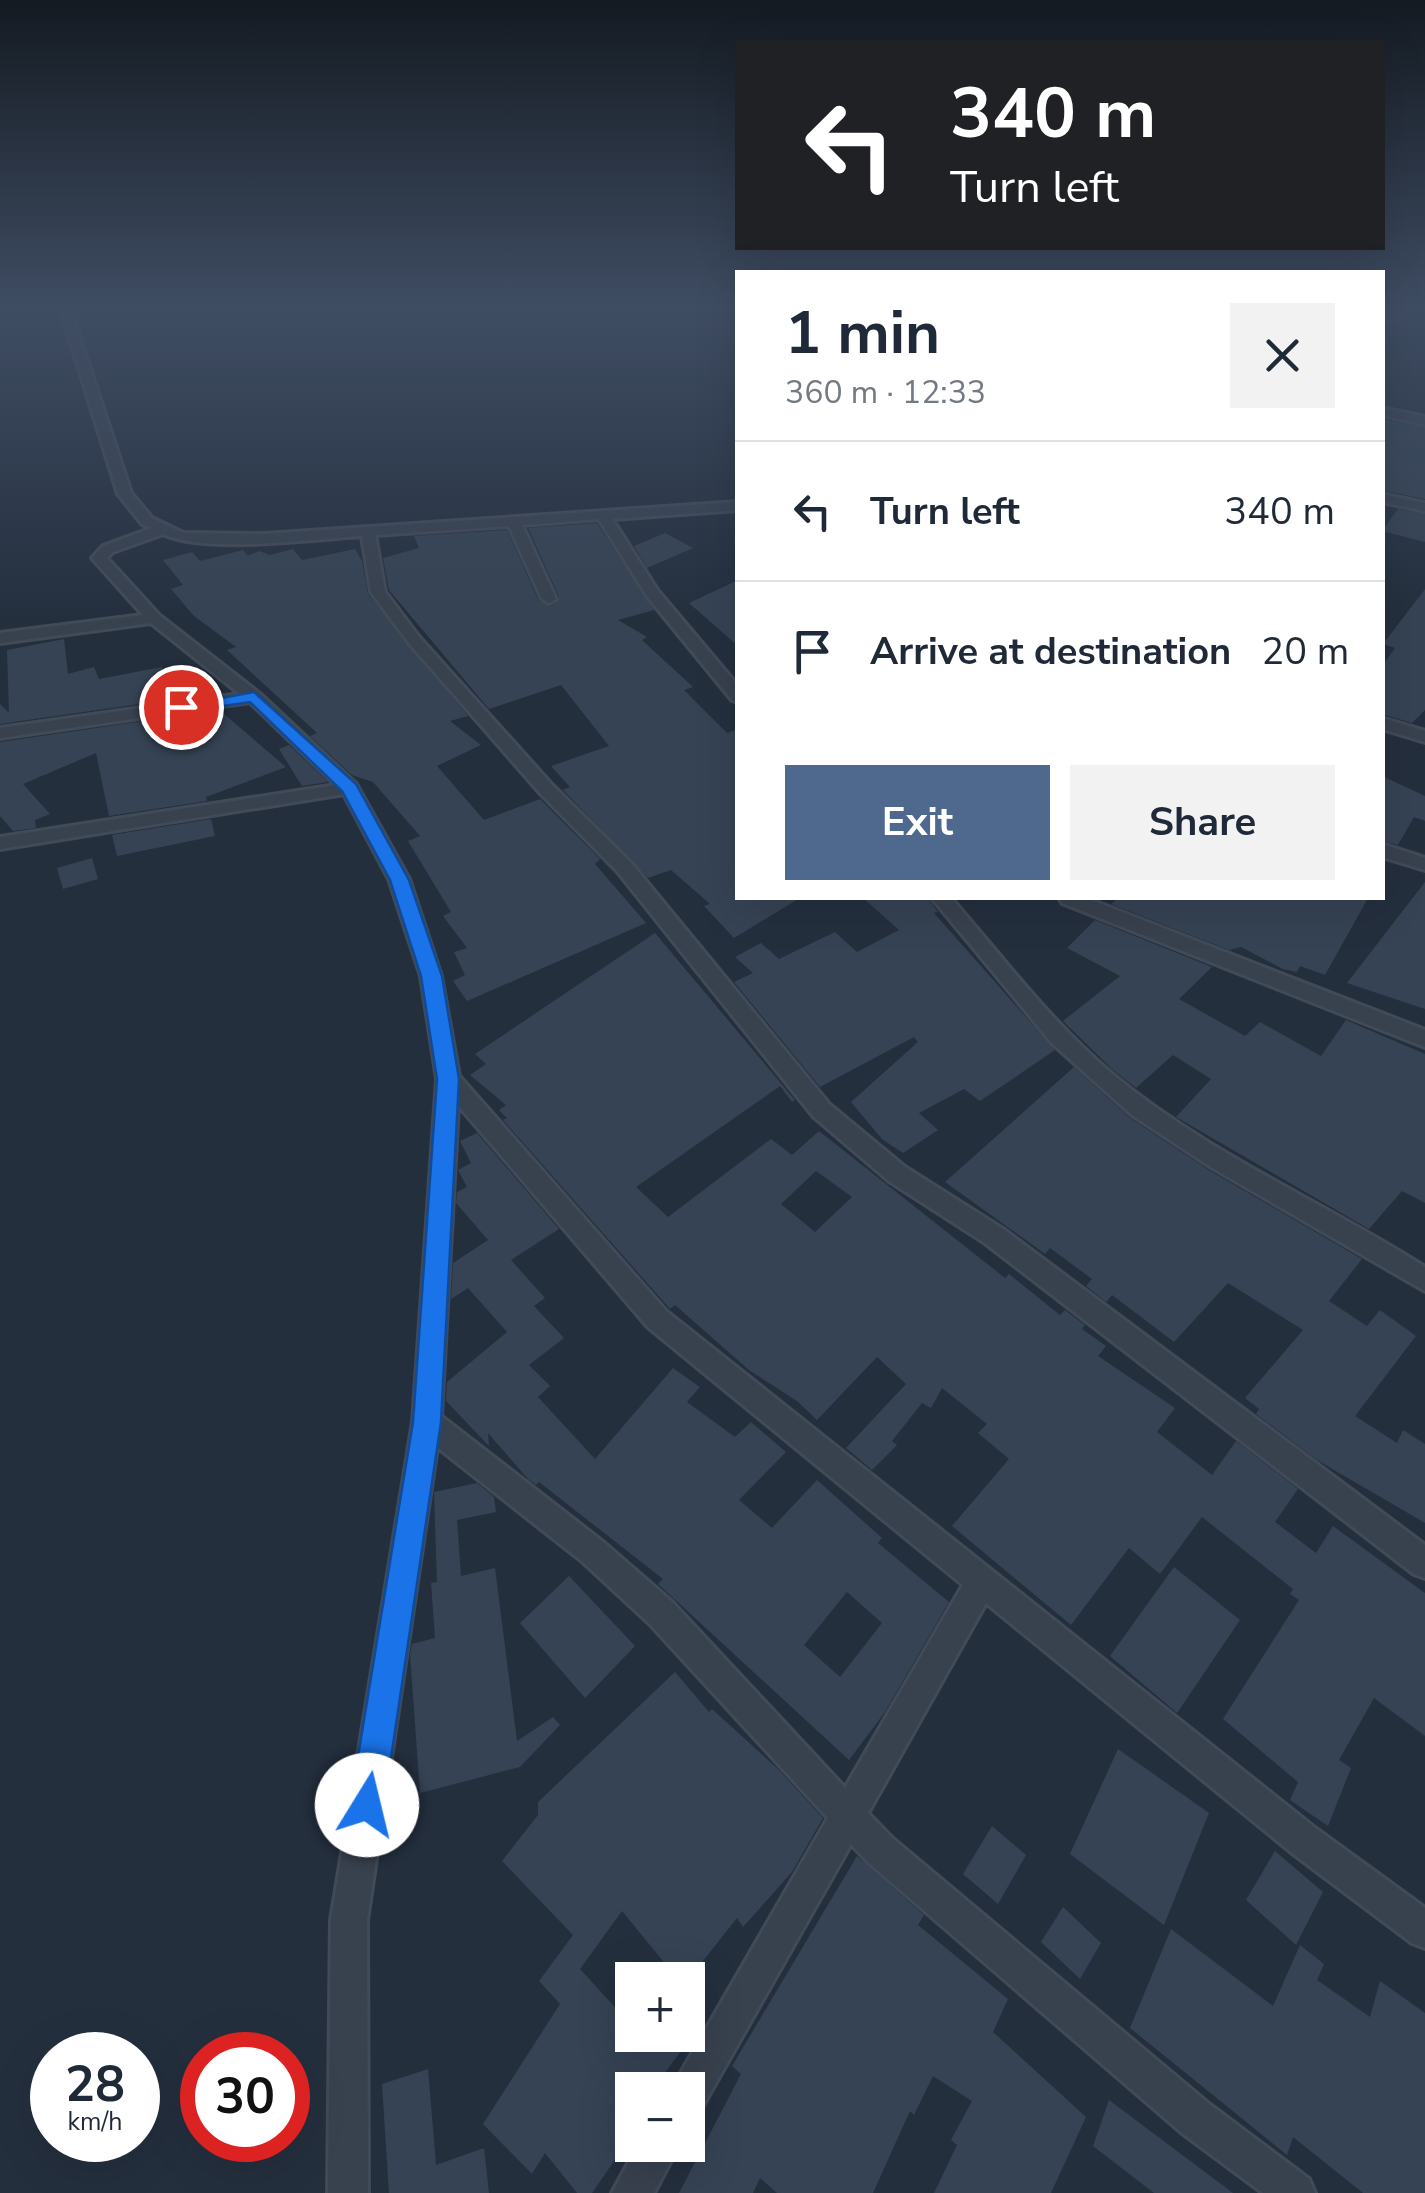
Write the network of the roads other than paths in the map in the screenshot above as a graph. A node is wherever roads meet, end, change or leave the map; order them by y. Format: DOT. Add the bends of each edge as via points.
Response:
graph roads {
  1 [pos="99,413"];
  2 [pos="1393,413"];
  3 [pos="1425,420"];
  4 [pos="1385,499"];
  5 [pos="735,506"];
  6 [pos="1425,507"];
  7 [pos="602,515"];
  8 [pos="514,521"];
  9 [pos="163,528"];
  10 [pos="368,531"];
  11 [pos="549,598"];
  12 [pos="154,618"];
  13 [pos="0,638"];
  14 [pos="735,693"];
  15 [pos="254,696"];
  16 [pos="1385,725"];
  17 [pos="0,733"];
  18 [pos="1425,736"];
  19 [pos="350,788"];
  20 [pos="0,843"];
  21 [pos="1385,851"];
  22 [pos="1425,864"];
  23 [pos="943,900"];
  24 [pos="1074,900"];
  25 [pos="1425,1039"];
  26 [pos="448,1079"];
  27 [pos="1425,1280"];
  28 [pos="427,1422"];
  29 [pos="1425,1563"];
  30 [pos="982,1581"];
  31 [pos="848,1814"];
  32 [pos="1425,1930"];
  33 [pos="702,2072"];
  34 [pos="650,2162"];
  35 [pos="348,2193"];
  36 [pos="632,2193"];
  37 [pos="1295,2193"];
  1 -- 9 [label="street" via="125,494 147,521"];
  2 -- 3 [label="street"];
  4 -- 6 [label="street"];
  5 -- 7 [label="street"];
  7 -- 8 [label="street"];
  7 -- 14 [label="street" via="652,594"];
  8 -- 10 [label="street"];
  8 -- 11 [label="street"];
  9 -- 10 [label="street" via="181,537"];
  9 -- 12 [label="street" via="99,558"];
  10 -- 29 [label="street" via="378,592 414,640 624,867 821,1110 897,1174 994,1236"];
  12 -- 13 [label="street"];
  12 -- 15 [label="street"];
  15 -- 17 [label="street"];
  15 -- 19 [label="street"];
  16 -- 18 [label="street"];
  19 -- 20 [label="street"];
  19 -- 26 [label="street" via="405,896 432,976"];
  21 -- 22 [label="street"];
  23 -- 27 [label="street" via="1103,1078 1176,1132"];
  24 -- 25 [label="street"];
  26 -- 28 [label="street"];
  26 -- 30 [label="street" via="657,1319"];
  28 -- 31 [label="street" via="661,1613"];
  28 -- 35 [label="street" via="349,1920"];
  30 -- 31 [label="street"];
  30 -- 32 [label="street"];
  31 -- 33 [label="street"];
  31 -- 37 [label="street" via="962,1923"];
  34 -- 36 [label="street"];
}
